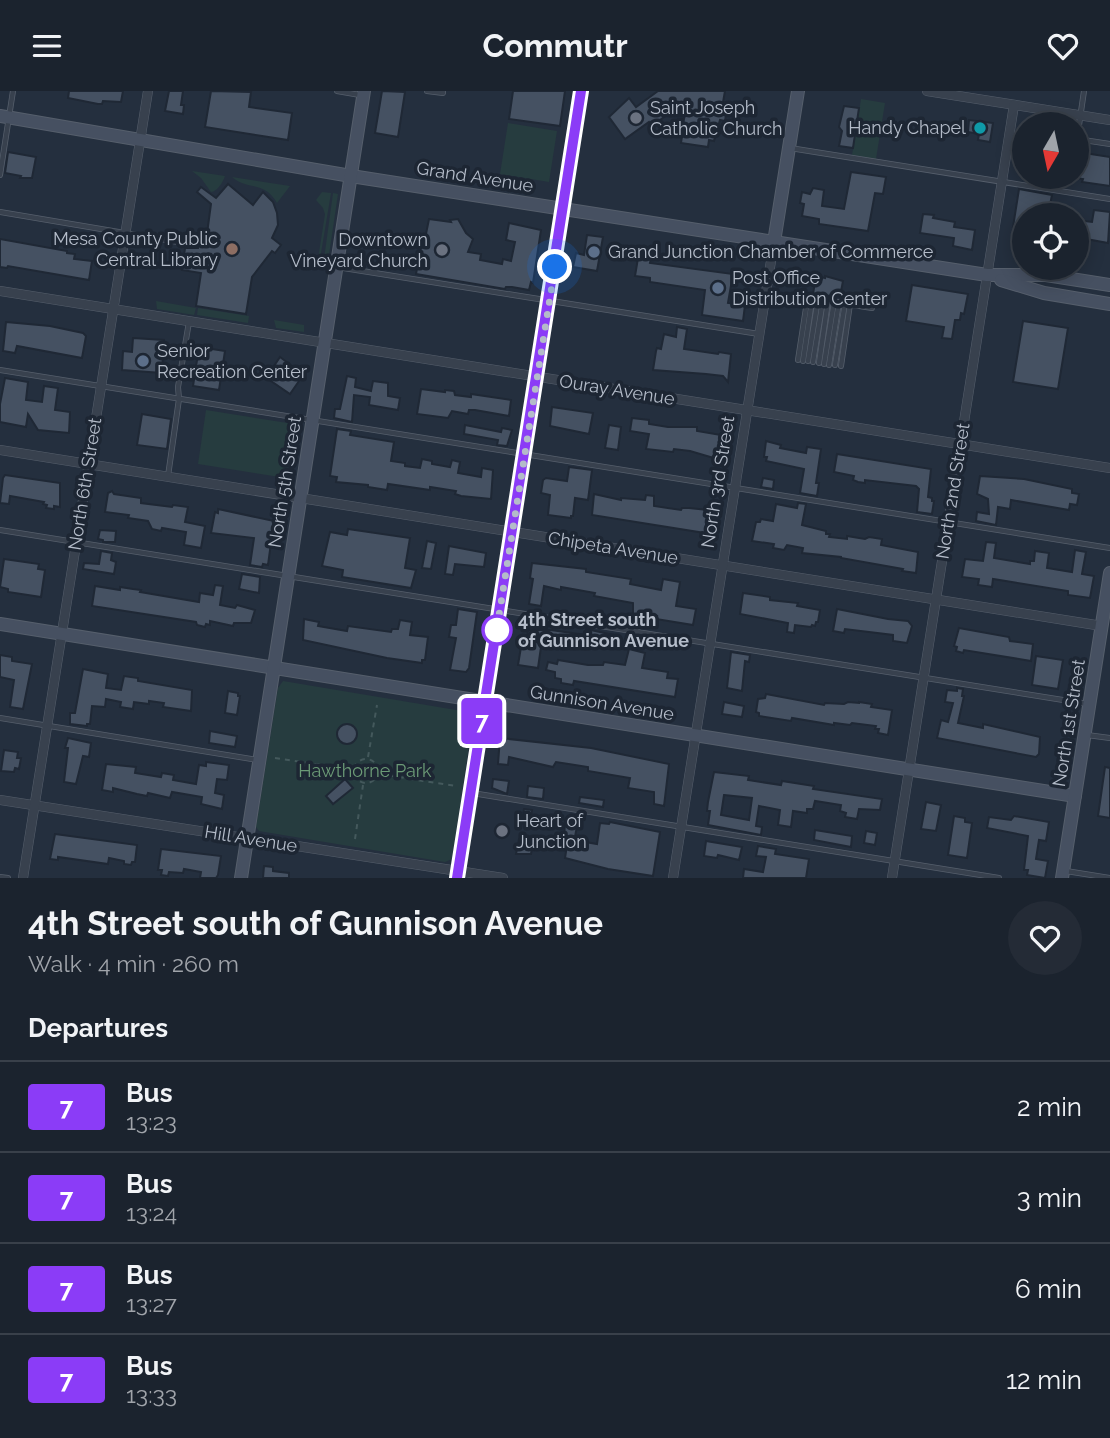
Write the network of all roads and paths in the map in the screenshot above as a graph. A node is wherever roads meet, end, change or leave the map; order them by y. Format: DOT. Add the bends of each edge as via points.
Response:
graph roads {
  1 [pos="13,91"];
  2 [pos="148,91"];
  3 [pos="337,91"];
  4 [pos="427,91"];
  5 [pos="443,91"];
  6 [pos="581,91"];
  7 [pos="798,91"];
  8 [pos="927,91"];
  9 [pos="1084,91"];
  10 [pos="364,93"];
  11 [pos="957,93"];
  12 [pos="1014,105"];
  13 [pos="1061,112"];
  14 [pos="1081,112"];
  15 [pos="1089,116"];
  16 [pos="4,117"];
  17 [pos="1110,120"];
  18 [pos="140,141"];
  19 [pos="1089,141"];
  20 [pos="1110,144"];
  21 [pos="789,148"];
  22 [pos="0,175"];
  23 [pos="351,176"];
  24 [pos="1002,182"];
  25 [pos="1110,199"];
  26 [pos="564,209"];
  27 [pos="0,212"];
  28 [pos="125,233"];
  29 [pos="774,242"];
  30 [pos="184,243"];
  31 [pos="337,267"];
  32 [pos="987,275"];
  33 [pos="1110,285"];
  34 [pos="0,291"];
  35 [pos="550,300"];
  36 [pos="831,301"];
  37 [pos="1110,304"];
  38 [pos="872,308"];
  39 [pos="113,309"];
  40 [pos="189,321"];
  41 [pos="760,334"];
  42 [pos="325,343"];
  43 [pos="819,363"];
  44 [pos="0,370"];
  45 [pos="537,377"];
  46 [pos="101,386"];
  47 [pos="179,399"];
  48 [pos="747,410"];
  49 [pos="313,420"];
  50 [pos="960,444"];
  51 [pos="0,450"];
  52 [pos="525,453"];
  53 [pos="88,464"];
  54 [pos="1110,468"];
  55 [pos="168,477"];
  56 [pos="735,488"];
  57 [pos="300,498"];
  58 [pos="948,521"];
  59 [pos="0,530"];
  60 [pos="513,532"];
  61 [pos="76,542"];
  62 [pos="1110,548"];
  63 [pos="723,565"];
  64 [pos="1110,573"];
  65 [pos="288,575"];
  66 [pos="936,599"];
  67 [pos="500,609"];
  68 [pos="0,624"];
  69 [pos="1102,626"];
  70 [pos="61,634"];
  71 [pos="711,643"];
  72 [pos="273,668"];
  73 [pos="924,678"];
  74 [pos="485,702"];
  75 [pos="1089,704"];
  76 [pos="377,705"];
  77 [pos="0,719"];
  78 [pos="47,726"];
  79 [pos="1084,734"];
  80 [pos="696,736"];
  81 [pos="1110,738"];
  82 [pos="275,758"];
  83 [pos="368,758"];
  84 [pos="259,761"];
  85 [pos="909,769"];
  86 [pos="354,770"];
  87 [pos="378,774"];
  88 [pos="364,783"];
  89 [pos="456,786"];
  90 [pos="471,793"];
  91 [pos="1075,796"];
  92 [pos="0,800"];
  93 [pos="34,805"];
  94 [pos="681,828"];
  95 [pos="247,839"];
  96 [pos="355,839"];
  97 [pos="894,862"];
  98 [pos="457,874"];
  99 [pos="1063,874"];
  100 [pos="0,877"];
  101 [pos="8,878"];
  102 [pos="23,878"];
  103 [pos="241,878"];
  104 [pos="503,878"];
  105 [pos="673,878"];
  106 [pos="892,878"];
  107 [pos="999,878"];
  108 [pos="1110,878"];
  1 -- 16 [label="lane"];
  2 -- 18 [label="street, North 6th Street"];
  3 -- 10 [label="lane"];
  4 -- 5 [label="lane"];
  6 -- 26 [label="street"];
  7 -- 21 [label="street, North 3rd Street"];
  8 -- 11 [label="street"];
  9 -- 14 [label="lane"];
  10 -- 23 [label="street, North 5th Street"];
  11 -- 12 [label="street"];
  12 -- 13 [label="street"];
  12 -- 24 [label="street, North 2nd Street"];
  15 -- 17 [label="street"];
  16 -- 18 [label="street, Grand Avenue"];
  16 -- 22 [label="lane"];
  18 -- 23 [label="street, Grand Avenue"];
  18 -- 28 [label="street, North 6th Street"];
  19 -- 20 [label="lane"];
  21 -- 24 [label="lane"];
  21 -- 29 [label="street, North 3rd Street"];
  23 -- 26 [label="street, Grand Avenue"];
  23 -- 31 [label="street, North 5th Street"];
  24 -- 25 [label="lane"];
  24 -- 32 [label="street, North 2nd Street"];
  26 -- 29 [label="street, Grand Avenue"];
  26 -- 35 [label="street"];
  27 -- 28 [label="lane"];
  28 -- 30 [label="lane"];
  28 -- 39 [label="street, North 6th Street"];
  29 -- 32 [label="street, Grand Avenue"];
  29 -- 41 [label="street, North 3rd Street"];
  31 -- 35 [label="lane"];
  31 -- 42 [label="street, North 5th Street"];
  32 -- 33 [label="street, Grand Avenue" via="1046,275"];
  32 -- 37 [label="street, Grand Avenue" via="1044,293"];
  32 -- 50 [label="street, North 2nd Street"];
  34 -- 39 [label="street, Ouray Avenue"];
  35 -- 41 [label="lane"];
  35 -- 45 [label="street"];
  36 -- 38 [label="lane"];
  36 -- 43 [label="lane"];
  36 -- 43 [label="lane"];
  36 -- 43 [label="lane"];
  36 -- 43 [label="lane"];
  36 -- 43 [label="lane" via="806,308"];
  39 -- 40 [label="street, Ouray Avenue"];
  39 -- 46 [label="street, North 6th Street"];
  40 -- 42 [label="street, Ouray Avenue"];
  40 -- 47 [label="lane"];
  41 -- 48 [label="street, North 3rd Street"];
  42 -- 45 [label="street, Ouray Avenue"];
  42 -- 49 [label="street, North 5th Street"];
  44 -- 46 [label="lane"];
  45 -- 48 [label="street, Ouray Avenue"];
  45 -- 52 [label="street"];
  46 -- 47 [label="lane"];
  46 -- 53 [label="street, North 6th Street"];
  47 -- 49 [label="lane"];
  47 -- 55 [label="lane"];
  48 -- 50 [label="street, Ouray Avenue"];
  48 -- 56 [label="street, North 3rd Street"];
  49 -- 52 [label="lane"];
  49 -- 57 [label="street, North 5th Street"];
  50 -- 54 [label="street, Ouray Avenue"];
  50 -- 58 [label="street, North 2nd Street"];
  51 -- 53 [label="street, Chipeta Avenue"];
  52 -- 56 [label="lane"];
  52 -- 60 [label="street"];
  53 -- 55 [label="street, Chipeta Avenue"];
  53 -- 61 [label="street, North 6th Street"];
  55 -- 57 [label="street, Chipeta Avenue"];
  56 -- 58 [label="lane"];
  56 -- 63 [label="street, North 3rd Street"];
  57 -- 60 [label="street, Chipeta Avenue"];
  57 -- 65 [label="street, North 5th Street"];
  58 -- 62 [label="lane"];
  58 -- 66 [label="street, North 2nd Street"];
  59 -- 61 [label="lane"];
  60 -- 63 [label="street, Chipeta Avenue"];
  60 -- 67 [label="street"];
  61 -- 65 [label="lane"];
  61 -- 70 [label="street, North 6th Street"];
  63 -- 66 [label="street, Chipeta Avenue"];
  63 -- 71 [label="street, North 3rd Street"];
  64 -- 69 [label="street, North 1st Street"];
  65 -- 67 [label="lane"];
  65 -- 72 [label="street, North 5th Street"];
  66 -- 69 [label="street, Chipeta Avenue"];
  66 -- 73 [label="street, North 2nd Street"];
  67 -- 71 [label="lane"];
  67 -- 74 [label="street"];
  68 -- 70 [label="street, Gunnison Avenue"];
  69 -- 75 [label="street, North 1st Street"];
  70 -- 72 [label="street, Gunnison Avenue"];
  70 -- 78 [label="street, North 6th Street"];
  71 -- 73 [label="lane"];
  71 -- 80 [label="street, North 3rd Street"];
  72 -- 74 [label="street, Gunnison Avenue"];
  72 -- 84 [label="street, North 5th Street"];
  73 -- 75 [label="lane"];
  73 -- 85 [label="street, North 2nd Street"];
  74 -- 80 [label="street, Gunnison Avenue"];
  74 -- 90 [label="street"];
  75 -- 79 [label="street, North 1st Street"];
  76 -- 83 [label="path"];
  77 -- 78 [label="lane"];
  78 -- 84 [label="lane"];
  78 -- 93 [label="street, North 6th Street"];
  79 -- 81 [label="lane"];
  79 -- 91 [label="street, North 1st Street"];
  80 -- 85 [label="street, Gunnison Avenue"];
  80 -- 94 [label="street, North 3rd Street"];
  82 -- 86 [label="path"];
  83 -- 86 [label="path" via="360,760"];
  83 -- 87 [label="path" via="375,762"];
  84 -- 95 [label="street, North 5th Street"];
  85 -- 91 [label="street, Gunnison Avenue"];
  85 -- 97 [label="street, North 2nd Street"];
  86 -- 88 [label="path"];
  87 -- 88 [label="path"];
  87 -- 89 [label="path"];
  88 -- 96 [label="path"];
  90 -- 94 [label="lane"];
  90 -- 98 [label="street"];
  91 -- 99 [label="street, North 1st Street"];
  92 -- 93 [label="street, Hill Avenue"];
  93 -- 95 [label="street, Hill Avenue"];
  93 -- 102 [label="street, North 6th Street"];
  94 -- 97 [label="lane"];
  94 -- 105 [label="street, North 3rd Street"];
  95 -- 98 [label="street, Hill Avenue"];
  95 -- 103 [label="street, North 5th Street"];
  97 -- 106 [label="street, North 2nd Street"];
  97 -- 107 [label="lane"];
  98 -- 104 [label="street, Hill Avenue"];
  99 -- 108 [label="lane"];
  100 -- 101 [label="lane"];
}
